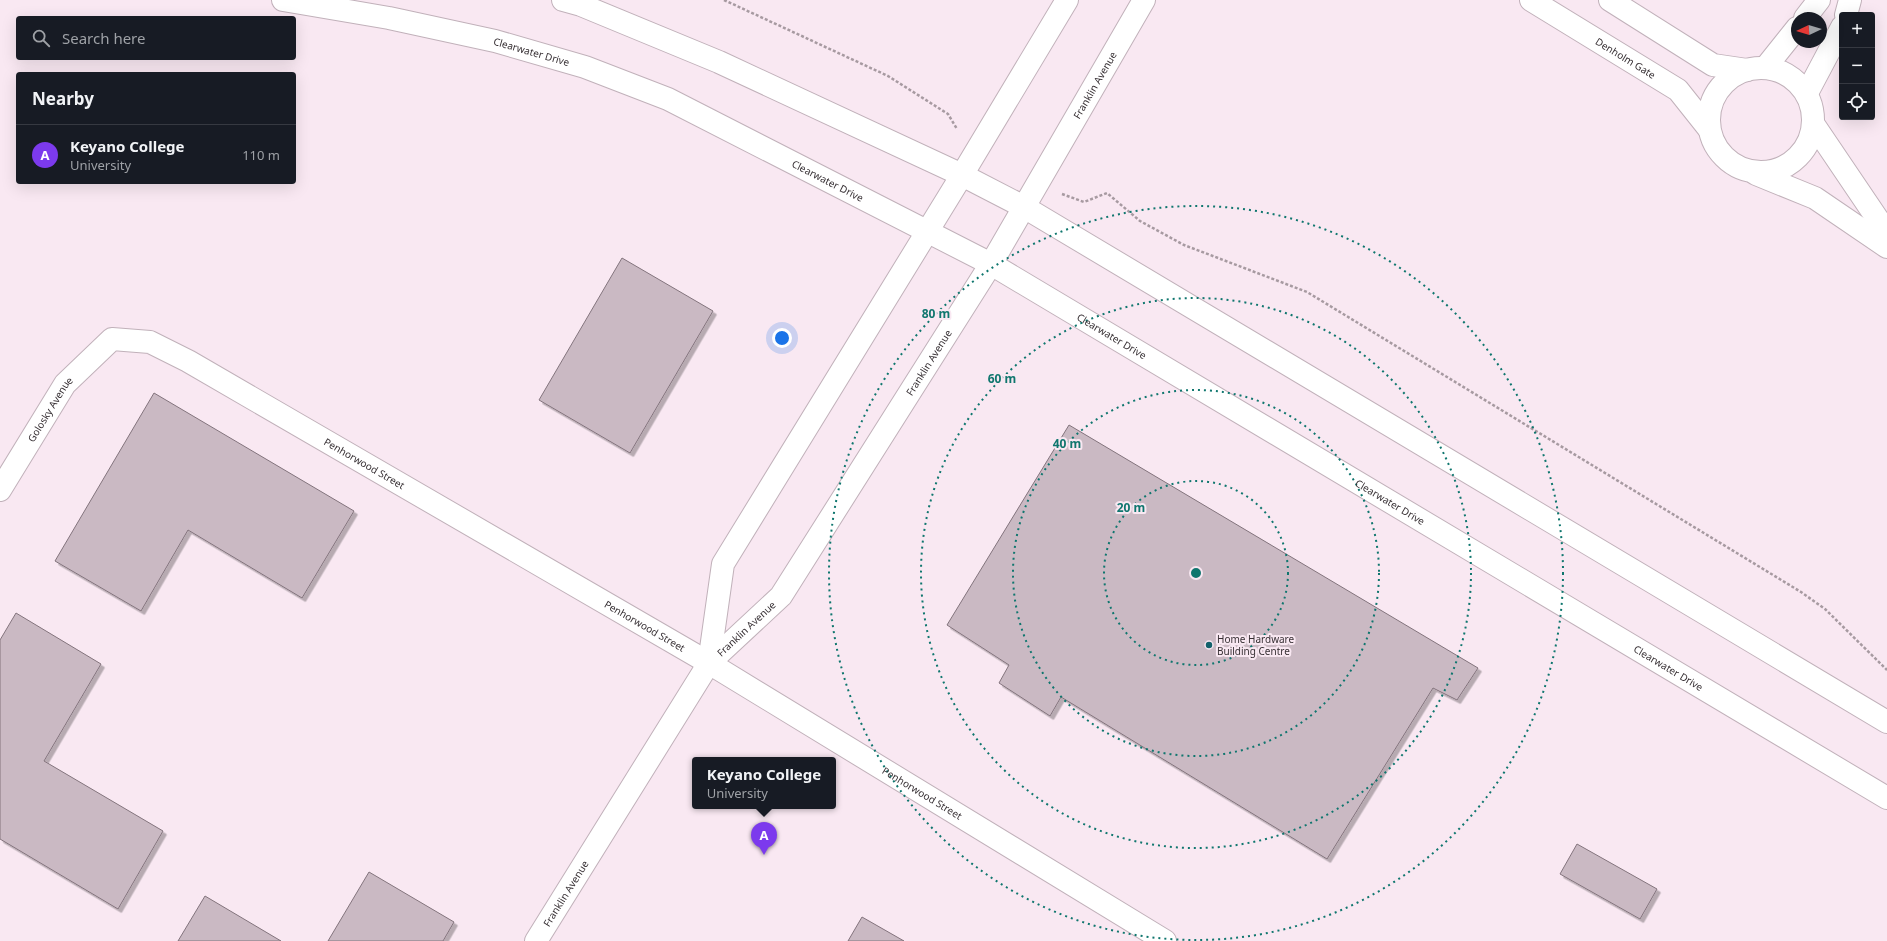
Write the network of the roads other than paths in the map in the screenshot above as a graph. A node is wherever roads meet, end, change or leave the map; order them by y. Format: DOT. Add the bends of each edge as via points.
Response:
graph roads {
  1 [pos="283,0"];
  2 [pos="563,0"];
  3 [pos="1067,0"];
  4 [pos="1144,0"];
  5 [pos="1531,0"];
  6 [pos="1610,0"];
  7 [pos="1819,0"];
  8 [pos="1850,0"];
  9 [pos="1810,12"];
  10 [pos="1847,12"];
  11 [pos="1839,33"];
  12 [pos="1791,34"];
  13 [pos="1756,69"];
  14 [pos="1807,93"];
  15 [pos="1814,125"];
  16 [pos="1709,129"];
  17 [pos="1755,173"];
  18 [pos="962,175"];
  19 [pos="1024,207"];
  20 [pos="928,230"];
  21 [pos="1887,233"];
  22 [pos="1887,247"];
  23 [pos="990,264"];
  24 [pos="112,339"];
  25 [pos="0,490"];
  26 [pos="709,663"];
  27 [pos="1887,722"];
  28 [pos="1887,798"];
  29 [pos="536,941"];
  30 [pos="1165,941"];
  1 -- 20 [label="main road, Clearwater Drive" via="389,18 480,38 584,67 668,99"];
  2 -- 18 [label="main road" via="581,5 719,62"];
  3 -- 18 [label="main road, Franklin Avenue"];
  4 -- 19 [label="main road, Franklin Avenue"];
  5 -- 16 [label="main road, Denholm Gate" via="1678,90"];
  6 -- 13 [label="main road" via="1713,65"];
  7 -- 9 [label="main road"];
  8 -- 10 [label="main road"];
  11 -- 14 [label="main road"];
  12 -- 13 [label="main road"];
  13 -- 14 [label="main road" via="1782,72 1796,80"];
  13 -- 16 [label="main road" via="1733,76 1721,86 1713,99"];
  14 -- 15 [label="main road" via="1813,108"];
  15 -- 17 [label="main road" via="1810,141 1801,156 1772,172"];
  15 -- 21 [label="main road"];
  16 -- 17 [label="main road" via="1715,145 1725,159 1739,168"];
  17 -- 22 [label="main road" via="1814,198"];
  18 -- 19 [label="main road"];
  18 -- 20 [label="main road, Franklin Avenue"];
  19 -- 23 [label="main road, Franklin Avenue"];
  19 -- 27 [label="main road"];
  20 -- 23 [label="main road, Clearwater Drive"];
  20 -- 26 [label="main road, Franklin Avenue" via="723,564"];
  23 -- 26 [label="main road, Franklin Avenue" via="781,596"];
  23 -- 28 [label="main road, Clearwater Drive"];
  24 -- 25 [label="main road, Golosky Avenue" via="65,384"];
  24 -- 26 [label="main road, Penhorwood Street" via="150,342 188,361"];
  26 -- 29 [label="main road, Franklin Avenue"];
  26 -- 30 [label="main road, Penhorwood Street"];
}
